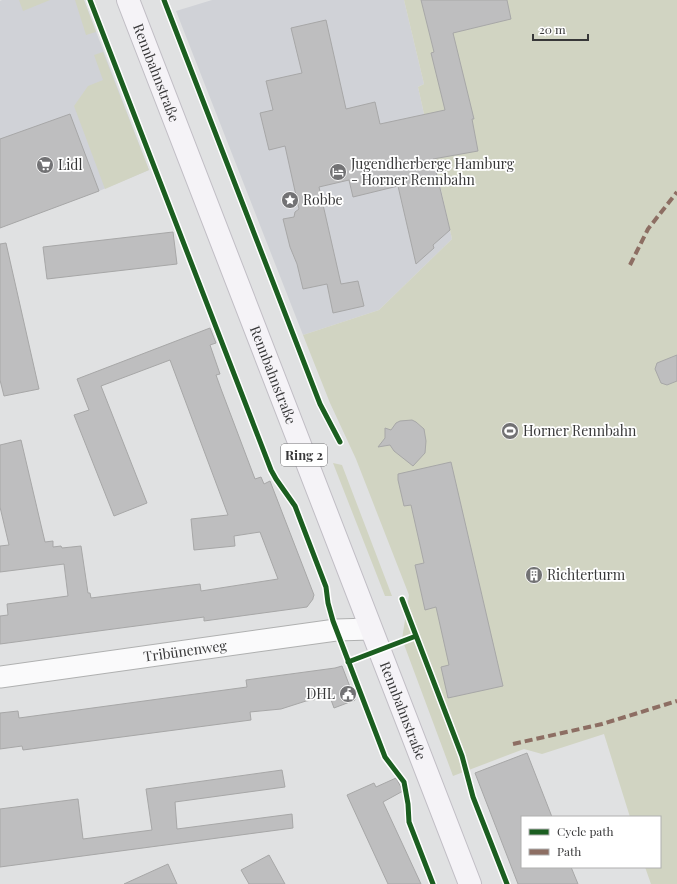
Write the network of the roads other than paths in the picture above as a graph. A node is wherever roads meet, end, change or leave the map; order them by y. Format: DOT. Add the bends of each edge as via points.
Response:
graph roads {
  1 [pos="128,0"];
  2 [pos="371,629"];
  3 [pos="0,677"];
  4 [pos="470,884"];
  1 -- 2 [label="main road, Rennbahnstraße / Ring 2"];
  2 -- 3 [label="street, Tribünenweg" via="336,630"];
  2 -- 4 [label="main road, Rennbahnstraße / Ring 2"];
}
